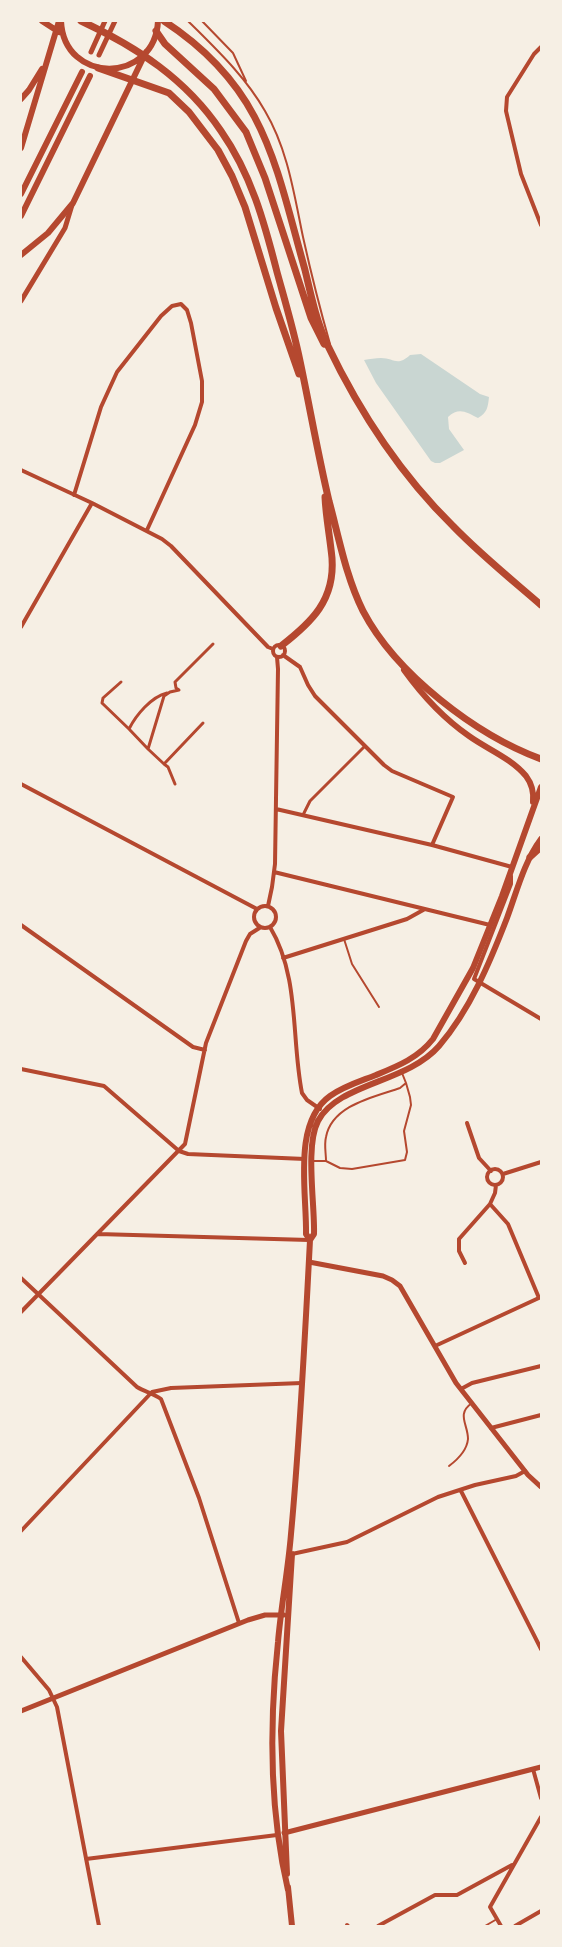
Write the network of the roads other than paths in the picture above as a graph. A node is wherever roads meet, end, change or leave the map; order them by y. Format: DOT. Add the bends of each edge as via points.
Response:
graph roads {
  1 [pos="42,21"];
  2 [pos="60,21"];
  3 [pos="81,21"];
  4 [pos="105,21"];
  5 [pos="115,21"];
  6 [pos="158,21"];
  7 [pos="164,21"];
  8 [pos="188,21"];
  9 [pos="202,21"];
  10 [pos="56,30"];
  11 [pos="156,31"];
  12 [pos="65,39"];
  13 [pos="541,47"];
  14 [pos="91,52"];
  15 [pos="146,52"];
  16 [pos="99,55"];
  17 [pos="46,61"];
  18 [pos="98,68"];
  19 [pos="118,71"];
  20 [pos="82,72"];
  21 [pos="90,76"];
  22 [pos="134,80"];
  23 [pos="247,84"];
  24 [pos="21,99"];
  25 [pos="21,148"];
  26 [pos="21,194"];
  27 [pos="73,203"];
  28 [pos="21,216"];
  29 [pos="541,225"];
  30 [pos="21,255"];
  31 [pos="21,301"];
  32 [pos="334,358"];
  33 [pos="305,390"];
  34 [pos="21,470"];
  35 [pos="325,483"];
  36 [pos="74,495"];
  37 [pos="92,503"];
  38 [pos="147,530"];
  39 [pos="541,605"];
  40 [pos="21,627"];
  41 [pos="213,644"];
  42 [pos="277,647"];
  43 [pos="283,656"];
  44 [pos="277,657"];
  45 [pos="397,660"];
  46 [pos="121,682"];
  47 [pos="170,692"];
  48 [pos="203,723"];
  49 [pos="129,729"];
  50 [pos="365,746"];
  51 [pos="148,748"];
  52 [pos="541,759"];
  53 [pos="164,764"];
  54 [pos="21,784"];
  55 [pos="175,784"];
  56 [pos="541,787"];
  57 [pos="276,808"];
  58 [pos="531,814"];
  59 [pos="303,815"];
  60 [pos="541,839"];
  61 [pos="432,845"];
  62 [pos="541,847"];
  63 [pos="530,857"];
  64 [pos="512,867"];
  65 [pos="274,872"];
  66 [pos="268,906"];
  67 [pos="257,909"];
  68 [pos="425,909"];
  69 [pos="21,925"];
  70 [pos="491,926"];
  71 [pos="261,927"];
  72 [pos="270,927"];
  73 [pos="344,939"];
  74 [pos="283,958"];
  75 [pos="478,982"];
  76 [pos="379,1007"];
  77 [pos="541,1019"];
  78 [pos="205,1050"];
  79 [pos="21,1069"];
  80 [pos="402,1073"];
  81 [pos="406,1083"];
  82 [pos="317,1108"];
  83 [pos="326,1111"];
  84 [pos="467,1123"];
  85 [pos="179,1151"];
  86 [pos="305,1159"];
  87 [pos="312,1161"];
  88 [pos="326,1161"];
  89 [pos="541,1162"];
  90 [pos="490,1171"];
  91 [pos="503,1174"];
  92 [pos="496,1185"];
  93 [pos="490,1204"];
  94 [pos="98,1234"];
  95 [pos="310,1240"];
  96 [pos="309,1262"];
  97 [pos="465,1263"];
  98 [pos="21,1278"];
  99 [pos="39,1294"];
  100 [pos="540,1298"];
  101 [pos="21,1312"];
  102 [pos="435,1346"];
  103 [pos="541,1366"];
  104 [pos="303,1383"];
  105 [pos="460,1389"];
  106 [pos="152,1392"];
  107 [pos="472,1403"];
  108 [pos="541,1416"];
  109 [pos="491,1428"];
  110 [pos="449,1466"];
  111 [pos="525,1471"];
  112 [pos="541,1487"];
  113 [pos="461,1491"];
  114 [pos="21,1531"];
  115 [pos="291,1536"];
  116 [pos="292,1554"];
  117 [pos="285,1615"];
  118 [pos="239,1623"];
  119 [pos="541,1649"];
  120 [pos="21,1657"];
  121 [pos="54,1698"];
  122 [pos="21,1711"];
  123 [pos="541,1767"];
  124 [pos="533,1769"];
  125 [pos="541,1797"];
  126 [pos="541,1817"];
  127 [pos="282,1834"];
  128 [pos="86,1859"];
  129 [pos="512,1865"];
  130 [pos="541,1911"];
  131 [pos="497,1919"];
  132 [pos="99,1926"];
  133 [pos="292,1926"];
  134 [pos="378,1926"];
  135 [pos="485,1926"];
  136 [pos="501,1926"];
  137 [pos="515,1926"];
  1 -- 10 [label="main road"];
  2 -- 10 [label="main road"];
  2 -- 12 [label="main road"];
  3 -- 33 [label="highway" via="122,41 170,74 194,97 238,157 262,217"];
  4 -- 14 [label="street"];
  5 -- 16 [label="street"];
  6 -- 11 [label="main road"];
  7 -- 32 [label="highway" via="201,49 250,106 277,167 314,307"];
  8 -- 23 [label="lane"];
  9 -- 23 [label="lane" via="233,53"];
  10 -- 12 [label="main road"];
  10 -- 17 [label="main road"];
  11 -- 15 [label="main road"];
  11 -- 32 [label="highway" via="214,89 246,132 310,318"];
  12 -- 18 [label="main road" via="80,60"];
  13 -- 29 [label="street" via="507,97 506,111 522,174"];
  15 -- 19 [label="main road"];
  15 -- 22 [label="main road"];
  17 -- 24 [label="main road"];
  17 -- 25 [label="main road"];
  18 -- 19 [label="highway"];
  19 -- 22 [label="highway"];
  20 -- 26 [label="main road"];
  21 -- 28 [label="main road"];
  22 -- 27 [label="main road"];
  22 -- 33 [label="highway" via="173,96 223,158 245,207"];
  23 -- 32 [label="lane" via="269,116 287,162"];
  27 -- 30 [label="main road"];
  27 -- 31 [label="street" via="65,228"];
  32 -- 39 [label="highway" via="367,418 411,479 446,520"];
  33 -- 35 [label="highway"];
  34 -- 36 [label="street"];
  35 -- 42 [label="highway" via="332,565 328,590 312,619"];
  35 -- 45 [label="highway" via="353,589 370,623"];
  36 -- 37 [label="street"];
  36 -- 38 [label="street" via="101,407 117,372 161,316 181,304 191,323 202,402"];
  37 -- 38 [label="street"];
  37 -- 40 [label="street"];
  38 -- 42 [label="street" via="171,546 268,647"];
  41 -- 47 [label="street" via="175,682 179,690"];
  42 -- 43 [label="street" via="284,650"];
  42 -- 44 [label="street"];
  43 -- 44 [label="street"];
  43 -- 50 [label="street" via="300,667 315,696"];
  44 -- 57 [label="street"];
  45 -- 52 [label="highway" via="466,720 509,746"];
  45 -- 58 [label="main road" via="418,689 448,719 524,775 533,793"];
  46 -- 49 [label="street" via="102,703"];
  47 -- 49 [label="street" via="159,695 134,718"];
  47 -- 51 [label="street" via="164,696"];
  48 -- 53 [label="street"];
  49 -- 51 [label="street"];
  50 -- 59 [label="street" via="310,801"];
  50 -- 61 [label="street" via="392,771 453,797"];
  51 -- 53 [label="street"];
  53 -- 55 [label="street"];
  54 -- 67 [label="street"];
  56 -- 58 [label="main road"];
  57 -- 59 [label="street"];
  57 -- 65 [label="street"];
  58 -- 64 [label="main road"];
  59 -- 61 [label="street"];
  60 -- 63 [label="main road"];
  61 -- 64 [label="street"];
  62 -- 63 [label="highway"];
  63 -- 75 [label="main road"];
  64 -- 70 [label="main road"];
  64 -- 75 [label="street" via="511,884 474,977"];
  65 -- 66 [label="street"];
  65 -- 68 [label="street"];
  66 -- 67 [label="street"];
  66 -- 72 [label="street" via="276,915"];
  67 -- 71 [label="street" via="255,921"];
  68 -- 70 [label="street"];
  68 -- 73 [label="street" via="411,918"];
  69 -- 78 [label="street" via="193,1047"];
  70 -- 82 [label="main road" via="462,990 425,1048 403,1064 339,1090"];
  71 -- 72 [label="street"];
  71 -- 78 [label="street" via="246,940"];
  72 -- 74 [label="street"];
  73 -- 74 [label="street"];
  73 -- 76 [label="lane" via="352,964"];
  74 -- 82 [label="street" via="292,995 302,1090"];
  75 -- 77 [label="street"];
  75 -- 80 [label="main road" via="441,1044 426,1059"];
  78 -- 85 [label="street" via="188,1136"];
  79 -- 85 [label="street" via="101,1084"];
  80 -- 81 [label="lane"];
  80 -- 83 [label="main road" via="343,1097"];
  81 -- 88 [label="lane" via="337,1116 326,1135"];
  81 -- 88 [label="lane" via="411,1105 404,1131 405,1160 352,1169"];
  82 -- 83 [label="street"];
  82 -- 86 [label="main road" via="308,1126"];
  83 -- 87 [label="main road" via="315,1129"];
  84 -- 90 [label="street" via="479,1158"];
  85 -- 86 [label="street" via="192,1155"];
  85 -- 94 [label="street"];
  86 -- 87 [label="street"];
  86 -- 95 [label="main road" via="306,1234"];
  87 -- 88 [label="lane"];
  87 -- 95 [label="main road" via="314,1231"];
  89 -- 91 [label="street"];
  90 -- 91 [label="street" via="498,1169"];
  90 -- 92 [label="street" via="488,1180"];
  91 -- 92 [label="street"];
  92 -- 93 [label="street"];
  93 -- 97 [label="street" via="459,1239"];
  93 -- 100 [label="street" via="508,1224"];
  94 -- 95 [label="street"];
  94 -- 99 [label="street"];
  95 -- 96 [label="main road"];
  96 -- 102 [label="street" via="383,1276 397,1283"];
  96 -- 104 [label="main road"];
  98 -- 99 [label="street"];
  99 -- 101 [label="street"];
  99 -- 106 [label="street" via="137,1387"];
  100 -- 102 [label="street"];
  102 -- 105 [label="street"];
  103 -- 105 [label="street"];
  104 -- 106 [label="street"];
  104 -- 115 [label="main road"];
  105 -- 107 [label="street"];
  106 -- 114 [label="street"];
  106 -- 118 [label="street" via="161,1399 180,1447"];
  107 -- 109 [label="street"];
  107 -- 110 [label="lane" via="464,1413 468,1440 463,1452"];
  108 -- 109 [label="street"];
  109 -- 111 [label="street"];
  111 -- 112 [label="street"];
  111 -- 113 [label="street"];
  113 -- 116 [label="street" via="438,1497 347,1542"];
  113 -- 119 [label="street"];
  115 -- 116 [label="main road"];
  115 -- 117 [label="main road"];
  116 -- 117 [label="main road"];
  117 -- 118 [label="street" via="260,1616"];
  117 -- 127 [label="main road"];
  118 -- 121 [label="street"];
  120 -- 121 [label="street"];
  121 -- 122 [label="street"];
  121 -- 128 [label="street"];
  123 -- 124 [label="street"];
  124 -- 125 [label="street"];
  124 -- 127 [label="street"];
  126 -- 129 [label="street"];
  127 -- 128 [label="street"];
  127 -- 133 [label="main road"];
  128 -- 132 [label="street"];
  129 -- 131 [label="street" via="490,1907"];
  129 -- 134 [label="street" via="457,1895 435,1895"];
  130 -- 137 [label="street"];
  131 -- 135 [label="lane"];
  131 -- 136 [label="street"];
}
